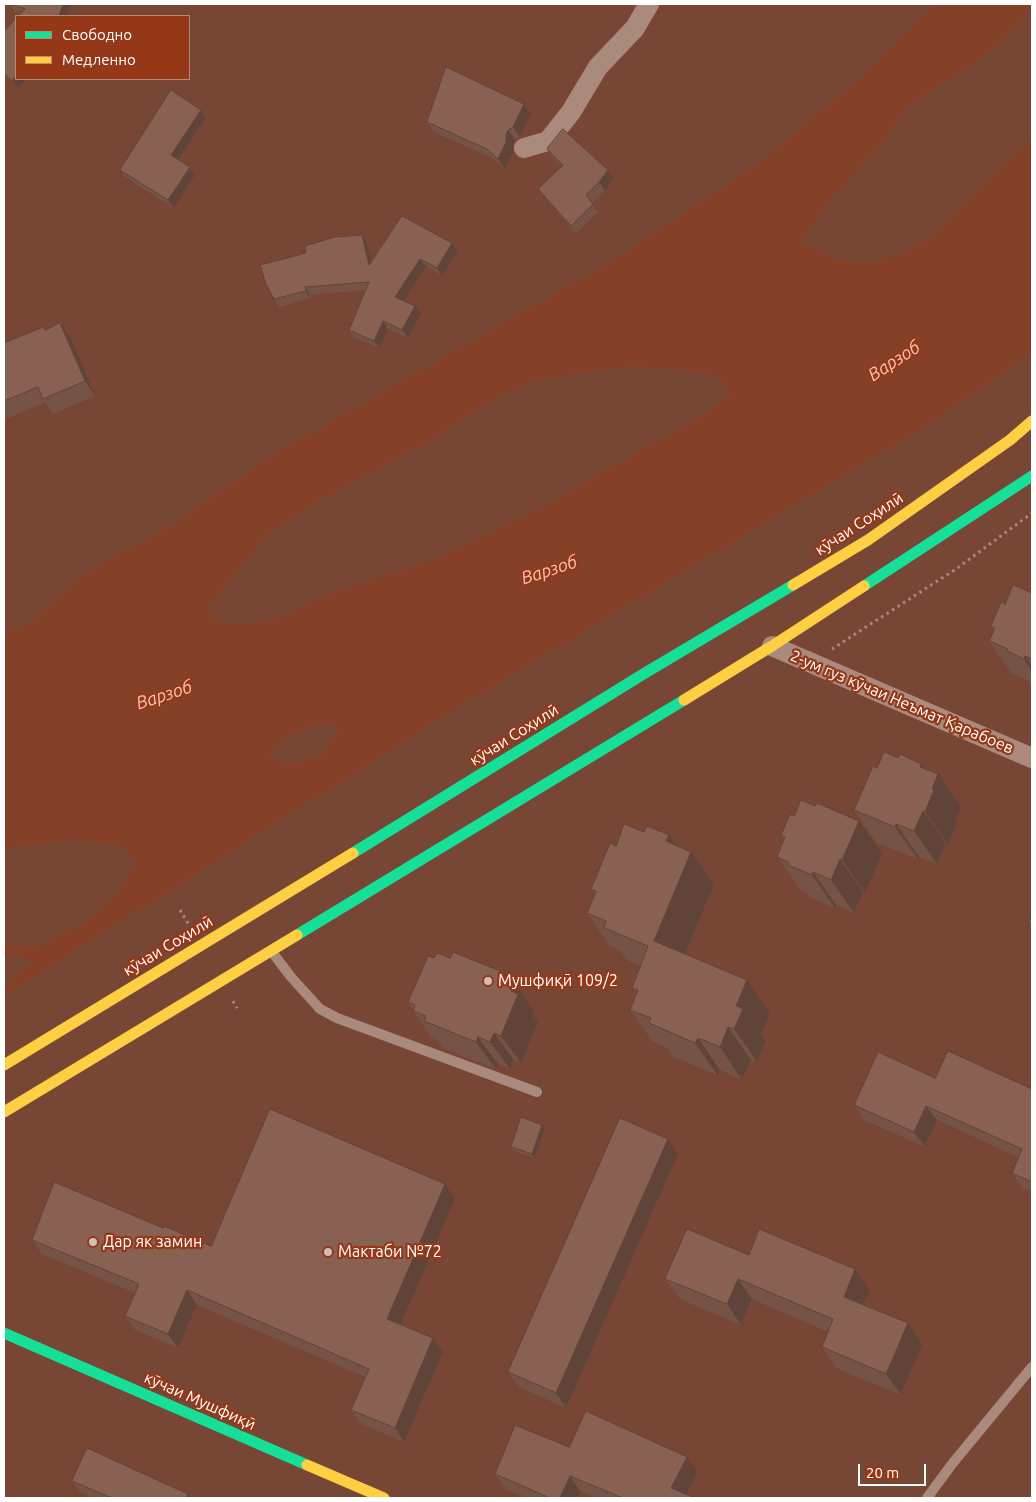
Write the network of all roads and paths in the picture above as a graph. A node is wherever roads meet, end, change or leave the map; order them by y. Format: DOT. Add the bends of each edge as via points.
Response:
graph roads {
  1 [pos="649,4"];
  2 [pos="524,148"];
  3 [pos="1032,420"];
  4 [pos="1032,476"];
  5 [pos="1032,514"];
  6 [pos="772,646"];
  7 [pos="809,664"];
  8 [pos="1032,758"];
  9 [pos="271,952"];
  10 [pos="4,1065"];
  11 [pos="537,1092"];
  12 [pos="4,1112"];
  13 [pos="4,1333"];
  14 [pos="1032,1367"];
  15 [pos="384,1498"];
  16 [pos="927,1498"];
  1 -- 2 [label="street" via="635,28 598,67 571,112 548,141"];
  3 -- 10 [label="main road, кӯчаи Соҳилӣ" via="1010,440 868,540"];
  4 -- 6 [label="main road"];
  5 -- 7 [label="path" via="956,569"];
  6 -- 7 [label="street, 2-ум гуз кӯчаи Неъмат Қарабоев"];
  6 -- 9 [label="main road"];
  7 -- 8 [label="street, 2-ум гуз кӯчаи Неъмат Қарабоев"];
  9 -- 11 [label="lane" via="320,1009"];
  9 -- 12 [label="main road"];
  13 -- 15 [label="main road, кӯчаи Мушфиқӣ"];
  14 -- 16 [label="lane"];
}
